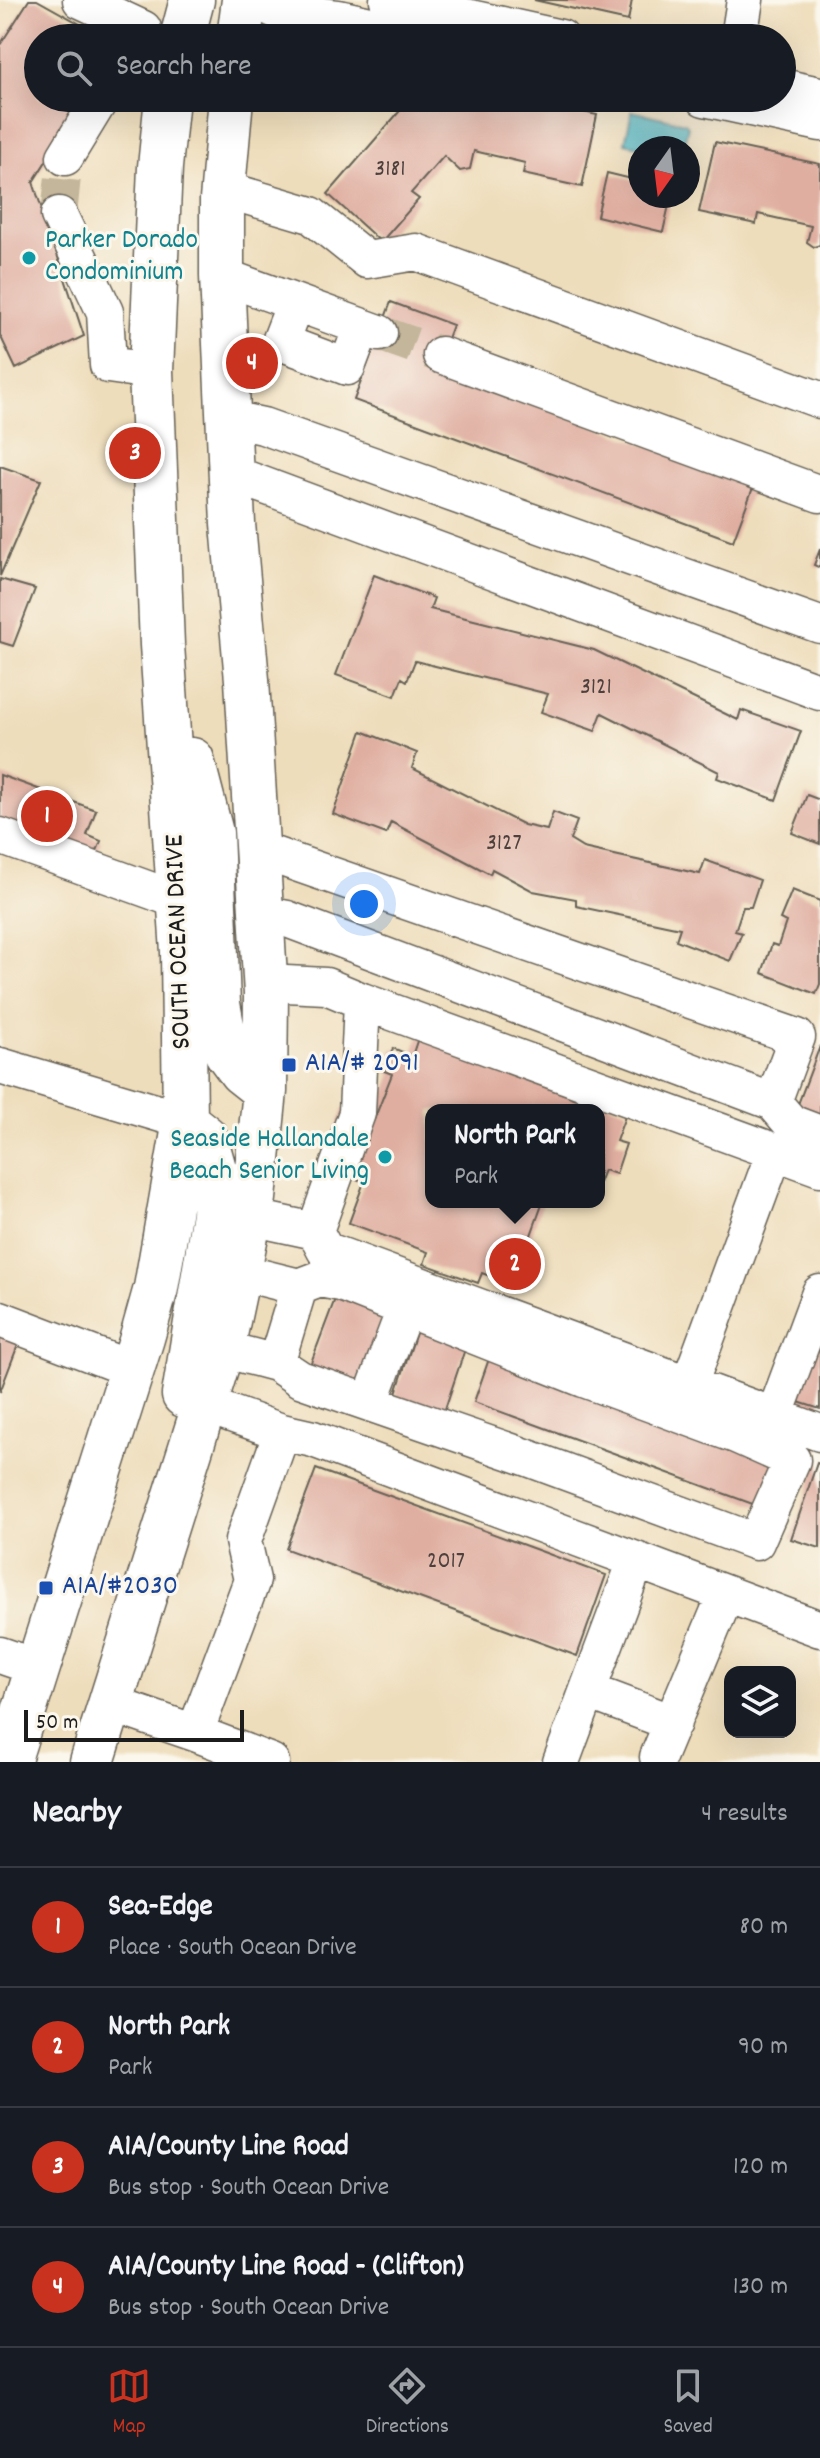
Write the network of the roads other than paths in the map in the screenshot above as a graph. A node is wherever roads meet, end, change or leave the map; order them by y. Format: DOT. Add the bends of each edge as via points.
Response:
graph roads {
  1 [pos="81,0"];
  2 [pos="179,0"];
  3 [pos="192,0"];
  4 [pos="244,0"];
  5 [pos="254,0"];
  6 [pos="388,0"];
  7 [pos="745,0"];
  8 [pos="131,24"];
  9 [pos="162,24"];
  10 [pos="166,24"];
  11 [pos="241,24"];
  12 [pos="366,24"];
  13 [pos="497,24"];
  14 [pos="741,24"];
  15 [pos="796,90"];
  16 [pos="820,95"];
  17 [pos="92,112"];
  18 [pos="166,112"];
  19 [pos="230,112"];
  20 [pos="769,112"];
  21 [pos="820,123"];
  22 [pos="65,157"];
  23 [pos="223,189"];
  24 [pos="59,215"];
  25 [pos="222,276"];
  26 [pos="370,330"];
  27 [pos="441,355"];
  28 [pos="151,371"];
  29 [pos="820,400"];
  30 [pos="230,419"];
  31 [pos="230,473"];
  32 [pos="820,494"];
  33 [pos="820,625"];
  34 [pos="162,645"];
  35 [pos="820,692"];
  36 [pos="0,836"];
  37 [pos="256,849"];
  38 [pos="180,901"];
  39 [pos="261,914"];
  40 [pos="266,983"];
  41 [pos="362,1001"];
  42 [pos="808,1031"];
  43 [pos="0,1066"];
  44 [pos="265,1091"];
  45 [pos="773,1102"];
  46 [pos="185,1121"];
  47 [pos="820,1134"];
  48 [pos="775,1151"];
  49 [pos="820,1168"];
  50 [pos="250,1217"];
  51 [pos="315,1231"];
  52 [pos="239,1272"];
  53 [pos="299,1287"];
  54 [pos="820,1293"];
  55 [pos="405,1309"];
  56 [pos="0,1319"];
  57 [pos="222,1349"];
  58 [pos="276,1363"];
  59 [pos="133,1370"];
  60 [pos="689,1385"];
  61 [pos="370,1402"];
  62 [pos="206,1405"];
  63 [pos="774,1417"];
  64 [pos="282,1432"];
  65 [pos="820,1433"];
  66 [pos="636,1561"];
  67 [pos="157,1563"];
  68 [pos="726,1594"];
  69 [pos="820,1629"];
  70 [pos="19,1662"];
  71 [pos="588,1691"];
  72 [pos="111,1704"];
  73 [pos="673,1723"];
  74 [pos="195,1733"];
  75 [pos="9,1739"];
  76 [pos="662,1760"];
  77 [pos="92,1762"];
  78 [pos="271,1762"];
  79 [pos="561,1762"];
  1 -- 8 [label="street"];
  2 -- 9 [label="street"];
  3 -- 10 [label="main road"];
  4 -- 11 [label="main road"];
  5 -- 12 [label="street" via="276,10"];
  6 -- 13 [label="street"];
  7 -- 14 [label="street"];
  15 -- 16 [label="street"];
  17 -- 22 [label="street"];
  18 -- 28 [label="main road, SOUTH OCEAN DRIVE"];
  19 -- 23 [label="main road"];
  20 -- 21 [label="street"];
  23 -- 25 [label="main road"];
  23 -- 29 [label="street" via="311,215 367,260 416,252"];
  24 -- 28 [label="street" via="105,312 108,365"];
  25 -- 26 [label="street"];
  25 -- 30 [label="main road"];
  27 -- 32 [label="street"];
  28 -- 34 [label="main road, SOUTH OCEAN DRIVE"];
  30 -- 31 [label="main road"];
  30 -- 33 [label="street" via="263,426"];
  31 -- 35 [label="street"];
  31 -- 37 [label="main road"];
  34 -- 38 [label="main road, SOUTH OCEAN DRIVE"];
  34 -- 44 [label="main road" via="211,833 218,1004 227,1053"];
  36 -- 38 [label="street"];
  37 -- 39 [label="main road"];
  37 -- 42 [label="street"];
  38 -- 46 [label="main road, SOUTH OCEAN DRIVE"];
  39 -- 40 [label="main road"];
  39 -- 45 [label="street" via="287,919"];
  40 -- 41 [label="street" via="326,986"];
  40 -- 44 [label="main road"];
  41 -- 48 [label="street"];
  41 -- 51 [label="street" via="357,1113"];
  42 -- 45 [label="street"];
  43 -- 46 [label="street"];
  44 -- 50 [label="main road"];
  45 -- 47 [label="street" via="791,1123"];
  46 -- 59 [label="main road, SOUTH OCEAN DRIVE" via="156,1288"];
  46 -- 67 [label="main road" via="205,1137 210,1149 216,1176 214,1214"];
  48 -- 49 [label="street"];
  48 -- 60 [label="street"];
  50 -- 51 [label="street"];
  50 -- 52 [label="main road"];
  51 -- 60 [label="street" via="325,1250"];
  52 -- 53 [label="street"];
  52 -- 57 [label="main road"];
  53 -- 55 [label="street" via="320,1279 341,1283"];
  53 -- 58 [label="street"];
  54 -- 63 [label="street"];
  55 -- 61 [label="street"];
  55 -- 61 [label="street" via="792,1460 756,1542"];
  56 -- 59 [label="street"];
  57 -- 58 [label="street"];
  57 -- 62 [label="main road"];
  58 -- 61 [label="street" via="300,1379"];
  59 -- 70 [label="main road, SOUTH OCEAN DRIVE"];
  60 -- 63 [label="street"];
  62 -- 64 [label="street"];
  62 -- 67 [label="main road"];
  63 -- 65 [label="street"];
  64 -- 66 [label="street" via="313,1439"];
  64 -- 74 [label="street" via="243,1541 252,1580"];
  66 -- 68 [label="street"];
  66 -- 71 [label="street"];
  67 -- 72 [label="main road"];
  68 -- 69 [label="street"];
  68 -- 73 [label="street"];
  70 -- 75 [label="main road, SOUTH OCEAN DRIVE"];
  71 -- 73 [label="street"];
  71 -- 79 [label="street"];
  72 -- 74 [label="street"];
  72 -- 77 [label="main road"];
  73 -- 76 [label="street"];
  74 -- 78 [label="street"];
}
